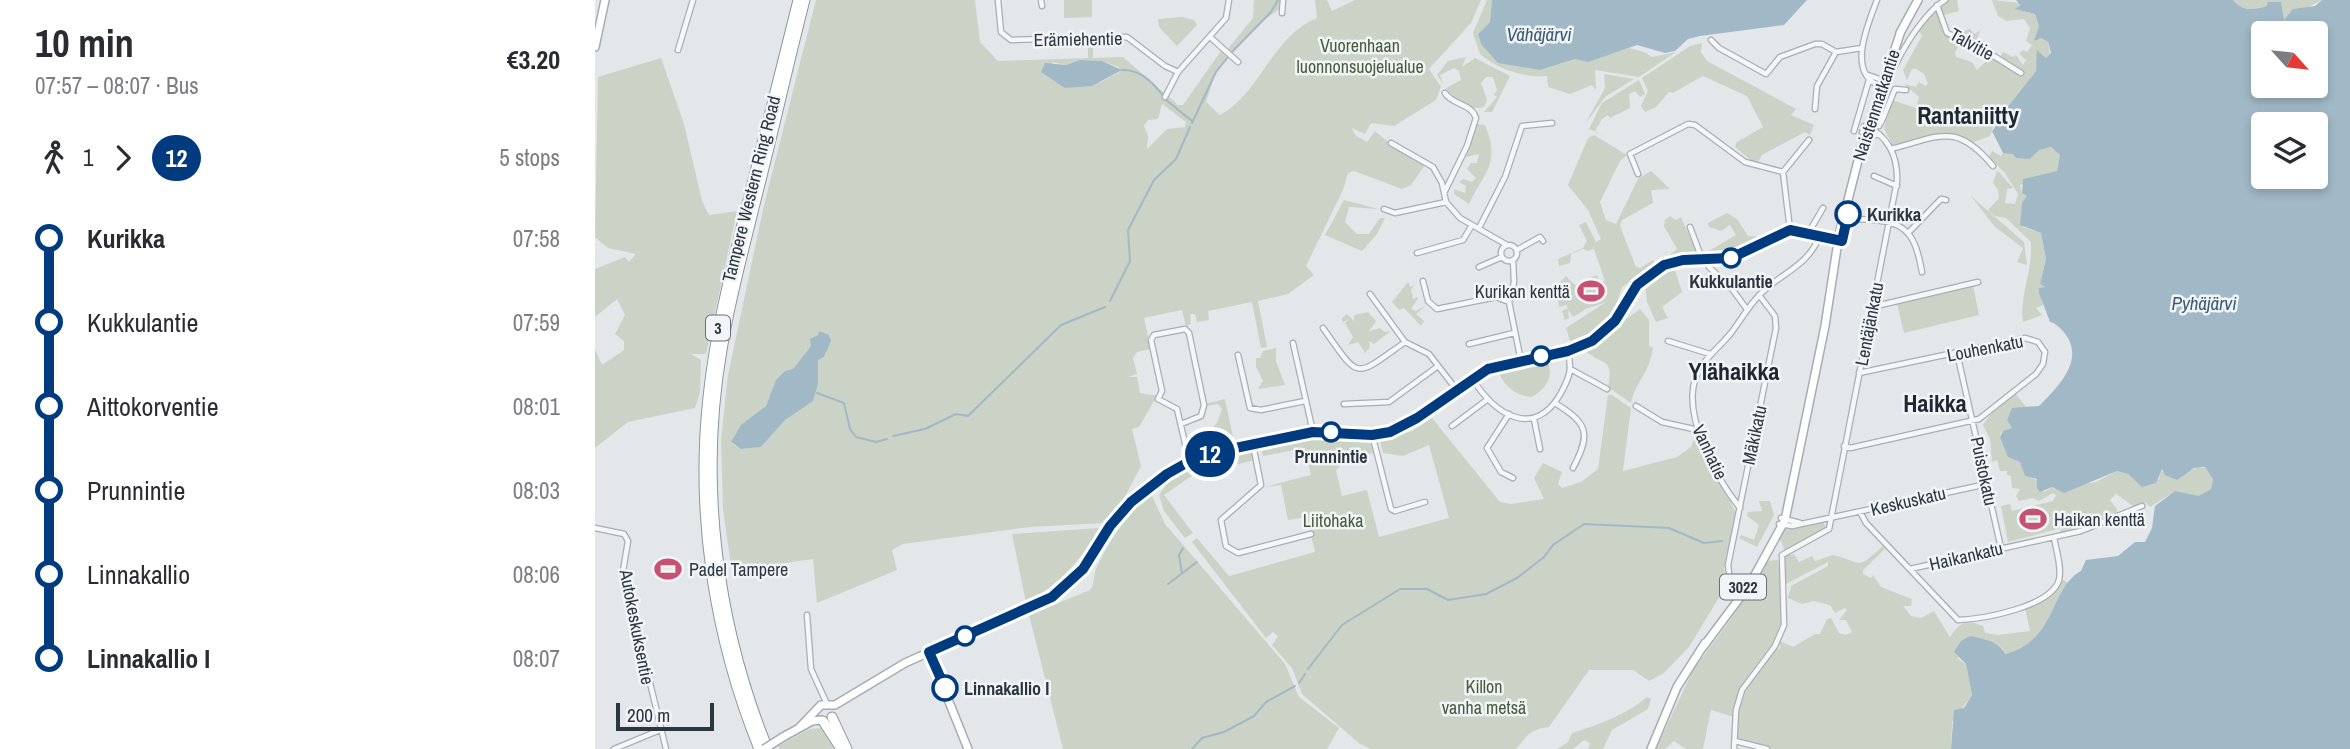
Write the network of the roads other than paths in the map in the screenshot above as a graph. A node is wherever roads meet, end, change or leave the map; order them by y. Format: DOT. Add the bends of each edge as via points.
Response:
graph roads {
  1 [pos="605,0"];
  2 [pos="693,0"];
  3 [pos="798,0"];
  4 [pos="806,0"];
  5 [pos="998,0"];
  6 [pos="1229,0"];
  7 [pos="1283,0"];
  8 [pos="1877,0"];
  9 [pos="1919,0"];
  10 [pos="1945,0"];
  11 [pos="1937,5"];
  12 [pos="1282,13"];
  13 [pos="1210,37"];
  14 [pos="1711,40"];
  15 [pos="595,47"];
  16 [pos="1862,48"];
  17 [pos="678,50"];
  18 [pos="1836,52"];
  19 [pos="1238,62"];
  20 [pos="1178,72"];
  21 [pos="2021,73"];
  22 [pos="1876,81"];
  23 [pos="1906,90"];
  24 [pos="1445,93"];
  25 [pos="1165,97"];
  26 [pos="1815,109"];
  27 [pos="1552,123"];
  28 [pos="1879,125"];
  29 [pos="1863,130"];
  30 [pos="1879,135"];
  31 [pos="1809,139"];
  32 [pos="1391,143"];
  33 [pos="1891,149"];
  34 [pos="1993,166"];
  35 [pos="1783,172"];
  36 [pos="1638,174"];
  37 [pos="1874,176"];
  38 [pos="1897,186"];
  39 [pos="1444,192"];
  40 [pos="1946,200"];
  41 [pos="1446,202"];
  42 [pos="1823,208"];
  43 [pos="1384,209"];
  44 [pos="1857,219"];
  45 [pos="1889,222"];
  46 [pos="1472,225"];
  47 [pos="1690,227"];
  48 [pos="1479,228"];
  49 [pos="1790,230"];
  50 [pos="1809,232"];
  51 [pos="1909,232"];
  52 [pos="1822,234"];
  53 [pos="1840,238"];
  54 [pos="1543,241"];
  55 [pos="1507,245"];
  56 [pos="1517,250"];
  57 [pos="1417,253"];
  58 [pos="1502,257"];
  59 [pos="1513,260"];
  60 [pos="1702,260"];
  61 [pos="1479,267"];
  62 [pos="1709,267"];
  63 [pos="1922,272"];
  64 [pos="1423,281"];
  65 [pos="1978,282"];
  66 [pos="1370,294"];
  67 [pos="1759,295"];
  68 [pos="1509,302"];
  69 [pos="1872,307"];
  70 [pos="1747,308"];
  71 [pos="1323,328"];
  72 [pos="1514,333"];
  73 [pos="1668,341"];
  74 [pos="1405,342"];
  75 [pos="1293,343"];
  76 [pos="1469,344"];
  77 [pos="1568,351"];
  78 [pos="1957,353"];
  79 [pos="1710,354"];
  80 [pos="1238,355"];
  81 [pos="1521,361"];
  82 [pos="1438,366"];
  83 [pos="1572,370"];
  84 [pos="1859,373"];
  85 [pos="1472,378"];
  86 [pos="1608,388"];
  87 [pos="1456,389"];
  88 [pos="1488,399"];
  89 [pos="1305,401"];
  90 [pos="1555,403"];
  91 [pos="1344,404"];
  92 [pos="1636,406"];
  93 [pos="1509,414"];
  94 [pos="1534,419"];
  95 [pos="1973,421"];
  96 [pos="1181,424"];
  97 [pos="1453,426"];
  98 [pos="1698,430"];
  99 [pos="1313,432"];
  100 [pos="1372,435"];
  101 [pos="1252,444"];
  102 [pos="1844,446"];
  103 [pos="1540,449"];
  104 [pos="1190,461"];
  105 [pos="1573,468"];
  106 [pos="1513,478"];
  107 [pos="1987,484"];
  108 [pos="1425,502"];
  109 [pos="2142,506"];
  110 [pos="1739,508"];
  111 [pos="1860,512"];
  112 [pos="1829,518"];
  113 [pos="1782,522"];
  114 [pos="595,528"];
  115 [pos="1311,534"];
  116 [pos="2054,537"];
  117 [pos="2001,548"];
  118 [pos="1909,569"];
  119 [pos="1741,594"];
  120 [pos="807,615"];
  121 [pos="929,652"];
  122 [pos="819,692"];
  123 [pos="818,708"];
  124 [pos="755,713"];
  125 [pos="828,714"];
  126 [pos="799,728"];
  127 [pos="660,730"];
  128 [pos="1735,741"];
  129 [pos="614,749"];
  130 [pos="666,749"];
  131 [pos="761,749"];
  132 [pos="774,749"];
  133 [pos="841,749"];
  134 [pos="847,749"];
  135 [pos="968,749"];
  136 [pos="1651,749"];
  137 [pos="1734,749"];
  138 [pos="1767,749"];
  1 -- 15 [label="main road"];
  2 -- 17 [label="street"];
  3 -- 131 [label="highway, Tampere Western Ring Road / 3" via="723,302 707,399 704,475 708,550 744,712"];
  4 -- 124 [label="highway, Tampere Western Ring Road / 3" via="727,321 714,419 713,512 721,579"];
  5 -- 20 [label="street, Erämiehentie" via="1001,32 1011,40 1127,37"];
  6 -- 13 [label="street" via="1226,18"];
  7 -- 12 [label="street"];
  8 -- 16 [label="street"];
  9 -- 22 [label="main road, Naistenmatkantie"];
  10 -- 11 [label="street"];
  11 -- 21 [label="street, Talvitie" via="1947,33"];
  11 -- 28 [label="street" via="1918,26 1901,58 1880,107"];
  13 -- 19 [label="street"];
  13 -- 20 [label="street"];
  14 -- 18 [label="street" via="1766,74 1780,57 1815,44"];
  16 -- 18 [label="street"];
  16 -- 22 [label="street"];
  18 -- 26 [label="street" via="1817,86"];
  20 -- 25 [label="street"];
  22 -- 29 [label="main road, Naistenmatkantie"];
  23 -- 28 [label="street" via="1895,89"];
  24 -- 39 [label="street" via="1471,109 1476,118"];
  27 -- 48 [label="street" via="1522,126 1505,177"];
  28 -- 30 [label="street"];
  29 -- 30 [label="street"];
  29 -- 53 [label="main road, Naistenmatkantie / 3022"];
  30 -- 33 [label="street"];
  31 -- 35 [label="street"];
  32 -- 39 [label="street" via="1430,164"];
  33 -- 34 [label="street" via="1949,135 1978,147"];
  33 -- 38 [label="street, Lentäjänkatu"];
  35 -- 36 [label="street" via="1748,164 1688,124 1630,154"];
  35 -- 49 [label="street"];
  37 -- 38 [label="street"];
  38 -- 45 [label="street, Lentäjänkatu"];
  39 -- 41 [label="street"];
  40 -- 51 [label="street"];
  41 -- 43 [label="street" via="1395,213"];
  41 -- 46 [label="street"];
  42 -- 50 [label="street"];
  44 -- 45 [label="street"];
  45 -- 51 [label="street"];
  45 -- 69 [label="street, Lentäjänkatu"];
  46 -- 48 [label="street"];
  46 -- 57 [label="street" via="1463,240"];
  47 -- 60 [label="street"];
  48 -- 55 [label="street"];
  49 -- 50 [label="main road"];
  49 -- 60 [label="main road" via="1731,258"];
  50 -- 52 [label="main road"];
  51 -- 63 [label="street" via="1918,248"];
  52 -- 53 [label="main road"];
  52 -- 67 [label="street, Vanhatie" via="1808,258"];
  53 -- 113 [label="main road, Naistenmatkantie / 3022"];
  54 -- 56 [label="street" via="1540,237"];
  55 -- 56 [label="street"];
  55 -- 58 [label="street"];
  56 -- 59 [label="street"];
  58 -- 59 [label="street"];
  58 -- 61 [label="street"];
  59 -- 68 [label="street"];
  60 -- 77 [label="main road" via="1657,268 1637,285 1605,332"];
  62 -- 70 [label="street"];
  64 -- 68 [label="street" via="1427,301 1435,308 1496,297"];
  65 -- 69 [label="street"];
  66 -- 74 [label="street"];
  67 -- 70 [label="street, Vanhatie"];
  67 -- 110 [label="street, Mäkikatu" via="1775,316 1776,328"];
  68 -- 72 [label="street"];
  69 -- 84 [label="street, Lentäjänkatu"];
  70 -- 79 [label="street, Vanhatie"];
  71 -- 74 [label="street" via="1350,367 1358,371"];
  72 -- 76 [label="street"];
  72 -- 81 [label="street"];
  73 -- 79 [label="street"];
  74 -- 82 [label="street" via="1427,353"];
  75 -- 89 [label="street"];
  77 -- 81 [label="main road"];
  77 -- 83 [label="street"];
  78 -- 84 [label="street, Louhenkatu"];
  78 -- 95 [label="street, Puistokatu"];
  78 -- 95 [label="street, Louhenkatu" via="2025,338 2038,342 2045,352 2036,374"];
  79 -- 98 [label="street, Vanhatie" via="1691,393"];
  80 -- 89 [label="street" via="1250,408 1259,411"];
  81 -- 85 [label="main road"];
  82 -- 87 [label="street"];
  82 -- 91 [label="street" via="1389,402"];
  83 -- 86 [label="street"];
  83 -- 90 [label="street"];
  84 -- 102 [label="street, Lentäjänkatu"];
  85 -- 87 [label="main road"];
  85 -- 88 [label="street"];
  87 -- 100 [label="main road" via="1406,425"];
  88 -- 93 [label="street"];
  88 -- 97 [label="street"];
  89 -- 99 [label="street"];
  90 -- 94 [label="street"];
  90 -- 105 [label="street" via="1578,418 1583,427 1581,451"];
  92 -- 98 [label="street" via="1666,423"];
  93 -- 94 [label="street"];
  93 -- 106 [label="street" via="1487,448 1501,472"];
  94 -- 103 [label="street"];
  95 -- 102 [label="street"];
  95 -- 107 [label="street, Puistokatu"];
  96 -- 96 [label="street" via="1177,409 1158,398 1162,391 1151,340 1154,335 1185,329 1204,405 1201,416"];
  96 -- 104 [label="street"];
  98 -- 110 [label="street, Vanhatie"];
  99 -- 100 [label="main road"];
  99 -- 101 [label="main road"];
  100 -- 108 [label="street" via="1391,509"];
  101 -- 104 [label="main road"];
  101 -- 115 [label="street" via="1261,485 1221,520 1226,546 1238,553"];
  102 -- 112 [label="street, Lentäjänkatu"];
  104 -- 121 [label="main road" via="1131,502 1083,569 1052,597"];
  107 -- 111 [label="street, Keskuskatu"];
  107 -- 117 [label="street, Puistokatu"];
  109 -- 116 [label="street, Haikankatu" via="2098,527"];
  110 -- 119 [label="street, Mäkikatu" via="1728,565 1730,581"];
  111 -- 112 [label="street, Keskuskatu"];
  111 -- 118 [label="street"];
  112 -- 113 [label="street, Keskuskatu" via="1800,524"];
  112 -- 128 [label="street" via="1829,529 1782,555 1784,625 1775,646 1742,690"];
  113 -- 119 [label="main road, Naistenmatkantie / 3022"];
  114 -- 127 [label="street, Autokeskuksentie" via="624,534 628,541 623,571"];
  116 -- 117 [label="street, Haikankatu"];
  116 -- 118 [label="street" via="2060,576 2046,598 1966,619 1954,618"];
  117 -- 118 [label="street, Haikankatu"];
  119 -- 136 [label="main road, Naistenmatkantie / 3022" via="1677,687"];
  120 -- 122 [label="street" via="810,663"];
  121 -- 125 [label="main road" via="850,696"];
  121 -- 135 [label="main road"];
  122 -- 123 [label="street"];
  122 -- 125 [label="street"];
  123 -- 125 [label="main road"];
  123 -- 125 [label="main road"];
  123 -- 126 [label="main road"];
  124 -- 131 [label="highway, Tampere Western Ring Road / 3"];
  124 -- 132 [label="highway"];
  125 -- 126 [label="main road"];
  125 -- 133 [label="highway"];
  125 -- 134 [label="highway"];
  126 -- 131 [label="main road, bridge"];
  127 -- 129 [label="street"];
  127 -- 130 [label="street, Autokeskuksentie"];
  128 -- 137 [label="street"];
  128 -- 138 [label="street"];
}
